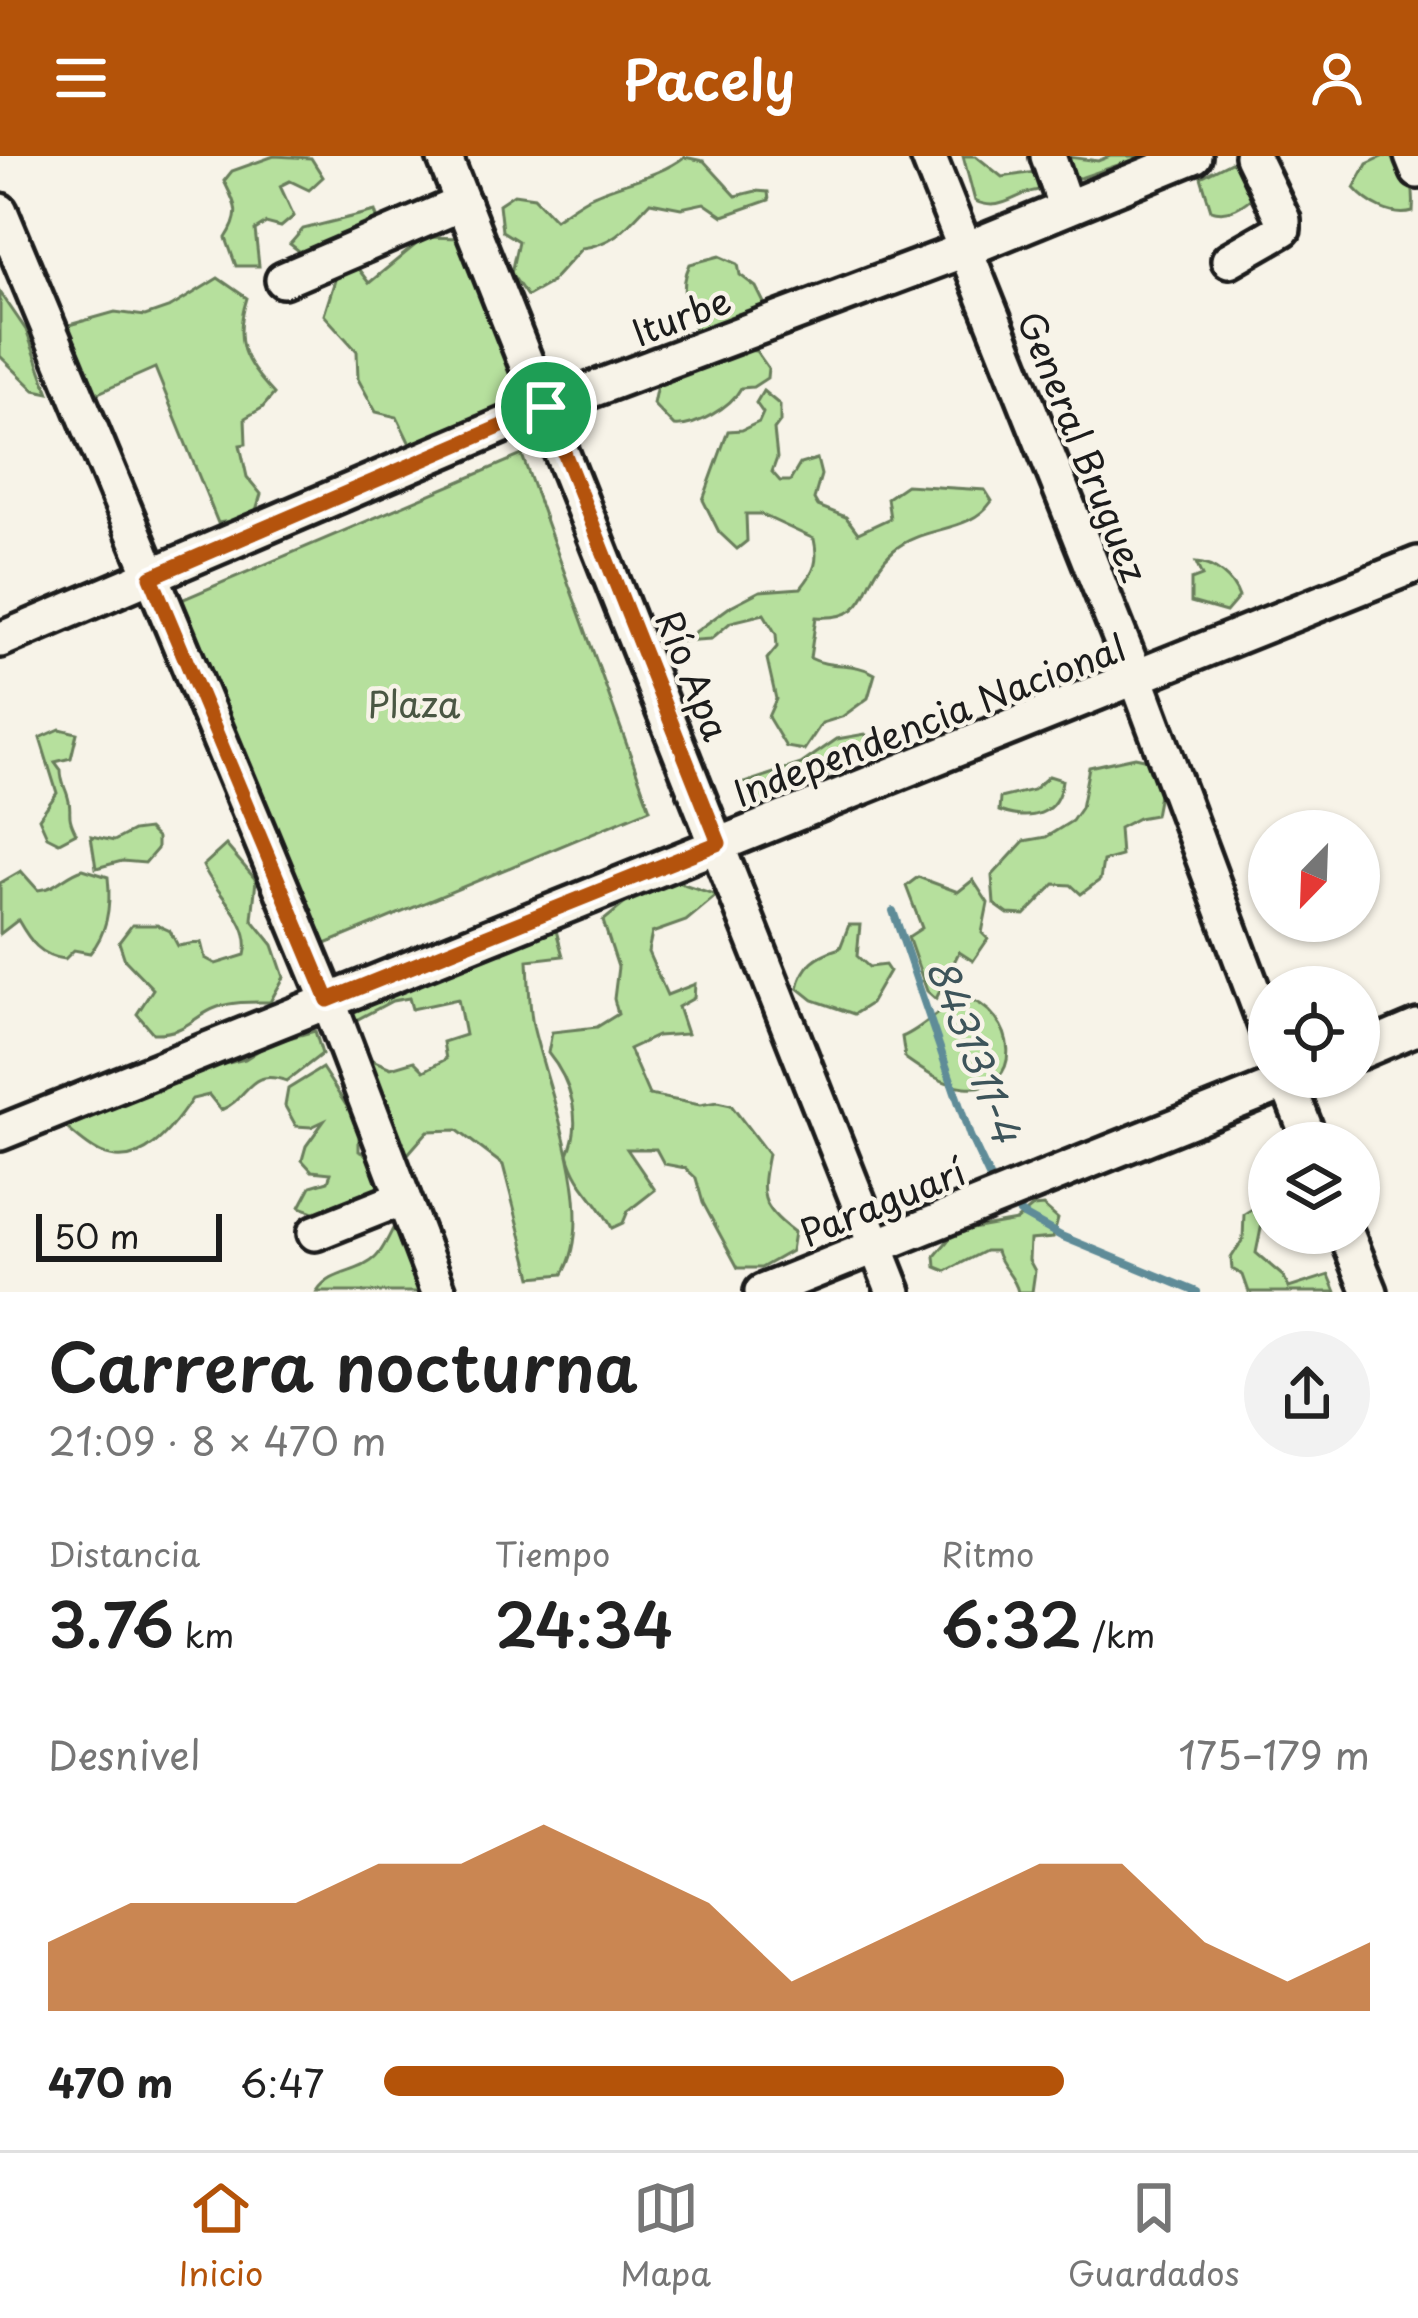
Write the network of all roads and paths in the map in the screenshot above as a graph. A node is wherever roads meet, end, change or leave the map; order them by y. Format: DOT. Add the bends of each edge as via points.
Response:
graph roads {
  1 [pos="444,156"];
  2 [pos="928,156"];
  3 [pos="1048,156"];
  4 [pos="1194,156"];
  5 [pos="1252,156"];
  6 [pos="1412,156"];
  7 [pos="1418,171"];
  8 [pos="464,203"];
  9 [pos="1066,208"];
  10 [pos="0,211"];
  11 [pos="964,250"];
  12 [pos="1229,260"];
  13 [pos="283,280"];
  14 [pos="546,407"];
  15 [pos="1418,565"];
  16 [pos="151,577"];
  17 [pos="0,640"];
  18 [pos="1137,680"];
  19 [pos="719,843"];
  20 [pos="1248,978"];
  21 [pos="328,1000"];
  22 [pos="1418,1028"];
  23 [pos="1380,1043"];
  24 [pos="1248,1095"];
  25 [pos="0,1133"];
  26 [pos="403,1198"];
  27 [pos="315,1233"];
  28 [pos="876,1245"];
  29 [pos="1355,1254"];
  30 [pos="439,1292"];
  31 [pos="762,1292"];
  32 [pos="894,1292"];
  33 [pos="1370,1292"];
  1 -- 8 [label="street, Río Apa"];
  2 -- 11 [label="street, General Bruguez"];
  3 -- 9 [label="street"];
  4 -- 9 [label="street, Iturbe"];
  5 -- 12 [label="street" via="1283,229"];
  6 -- 7 [label="street"];
  8 -- 13 [label="street"];
  8 -- 14 [label="street, Río Apa"];
  9 -- 11 [label="street, Iturbe"];
  10 -- 16 [label="street"];
  11 -- 14 [label="street, Iturbe"];
  11 -- 18 [label="street, General Bruguez"];
  14 -- 16 [label="street, Iturbe"];
  14 -- 19 [label="street, Río Apa"];
  15 -- 18 [label="street, Independencia Nacional"];
  16 -- 17 [label="street, Iturbe"];
  16 -- 21 [label="street"];
  18 -- 19 [label="street, Independencia Nacional"];
  18 -- 20 [label="street, General Bruguez"];
  19 -- 21 [label="street, Independencia Nacional"];
  19 -- 28 [label="street, Río Apa"];
  21 -- 25 [label="street, Independencia Nacional"];
  21 -- 26 [label="street"];
  22 -- 23 [label="street"];
  24 -- 28 [label="street, Paraguarí"];
  26 -- 27 [label="street"];
  26 -- 30 [label="street"];
  28 -- 31 [label="street, Paraguarí"];
  28 -- 32 [label="street, Río Apa"];
  29 -- 33 [label="street"];
}
